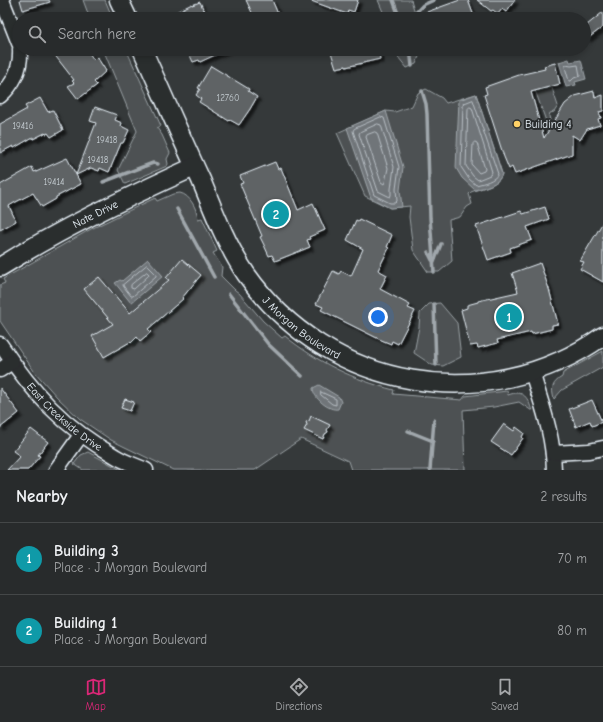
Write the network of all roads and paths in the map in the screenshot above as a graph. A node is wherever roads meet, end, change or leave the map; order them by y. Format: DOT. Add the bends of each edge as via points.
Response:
graph roads {
  1 [pos="2,0"];
  2 [pos="119,0"];
  3 [pos="125,12"];
  4 [pos="12,25"];
  5 [pos="20,56"];
  6 [pos="145,56"];
  7 [pos="0,96"];
  8 [pos="194,167"];
  9 [pos="0,267"];
  10 [pos="603,336"];
  11 [pos="0,344"];
  12 [pos="12,362"];
  13 [pos="0,370"];
  14 [pos="532,372"];
  15 [pos="81,435"];
  16 [pos="603,448"];
  17 [pos="553,453"];
  18 [pos="56,470"];
  19 [pos="146,470"];
  20 [pos="554,470"];
  1 -- 4 [label="street"];
  2 -- 3 [label="street"];
  5 -- 7 [label="street" via="15,78"];
  6 -- 8 [label="street, J Morgan Boulevard"];
  8 -- 9 [label="street, Nate Drive" via="120,201"];
  8 -- 14 [label="street, J Morgan Boulevard" via="230,246 248,276 284,317 328,349 378,372 417,381 473,384"];
  10 -- 14 [label="street, J Morgan Boulevard" via="572,355"];
  11 -- 12 [label="street, East Creekside Drive"];
  12 -- 13 [label="street"];
  12 -- 15 [label="street, East Creekside Drive" via="30,387"];
  14 -- 17 [label="street" via="549,426"];
  15 -- 18 [label="street"];
  15 -- 19 [label="street, East Creekside Drive" via="114,456"];
  16 -- 17 [label="street"];
  17 -- 20 [label="street"];
}
